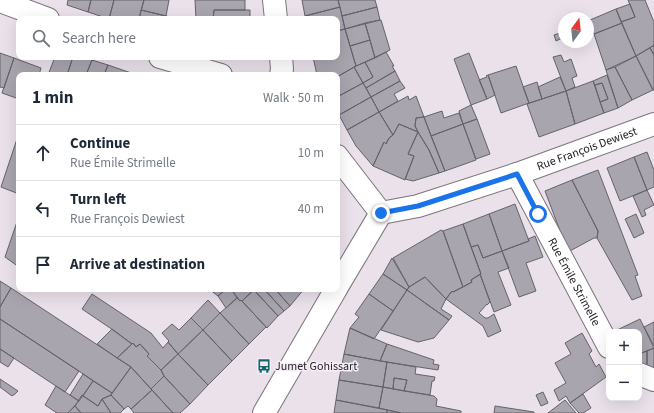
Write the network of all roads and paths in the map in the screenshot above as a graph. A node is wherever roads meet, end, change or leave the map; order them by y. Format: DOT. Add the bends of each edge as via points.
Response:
graph roads {
  1 [pos="274,0"];
  2 [pos="0,1"];
  3 [pos="40,16"];
  4 [pos="276,16"];
  5 [pos="170,60"];
  6 [pos="281,60"];
  7 [pos="211,72"];
  8 [pos="282,72"];
  9 [pos="654,124"];
  10 [pos="340,160"];
  11 [pos="517,174"];
  12 [pos="381,213"];
  13 [pos="340,281"];
  14 [pos="334,292"];
  15 [pos="606,341"];
  16 [pos="642,375"];
  17 [pos="654,380"];
  18 [pos="264,413"];
  1 -- 4 [label="street"];
  2 -- 3 [label="street"];
  5 -- 7 [label="street"];
  6 -- 8 [label="street"];
  9 -- 11 [label="street, Rue François Dewiest"];
  10 -- 12 [label="street"];
  11 -- 12 [label="street, Rue François Dewiest" via="418,206"];
  11 -- 15 [label="street, Rue Émile Strimelle"];
  12 -- 13 [label="street"];
  14 -- 18 [label="street"];
  16 -- 17 [label="street"];
}
